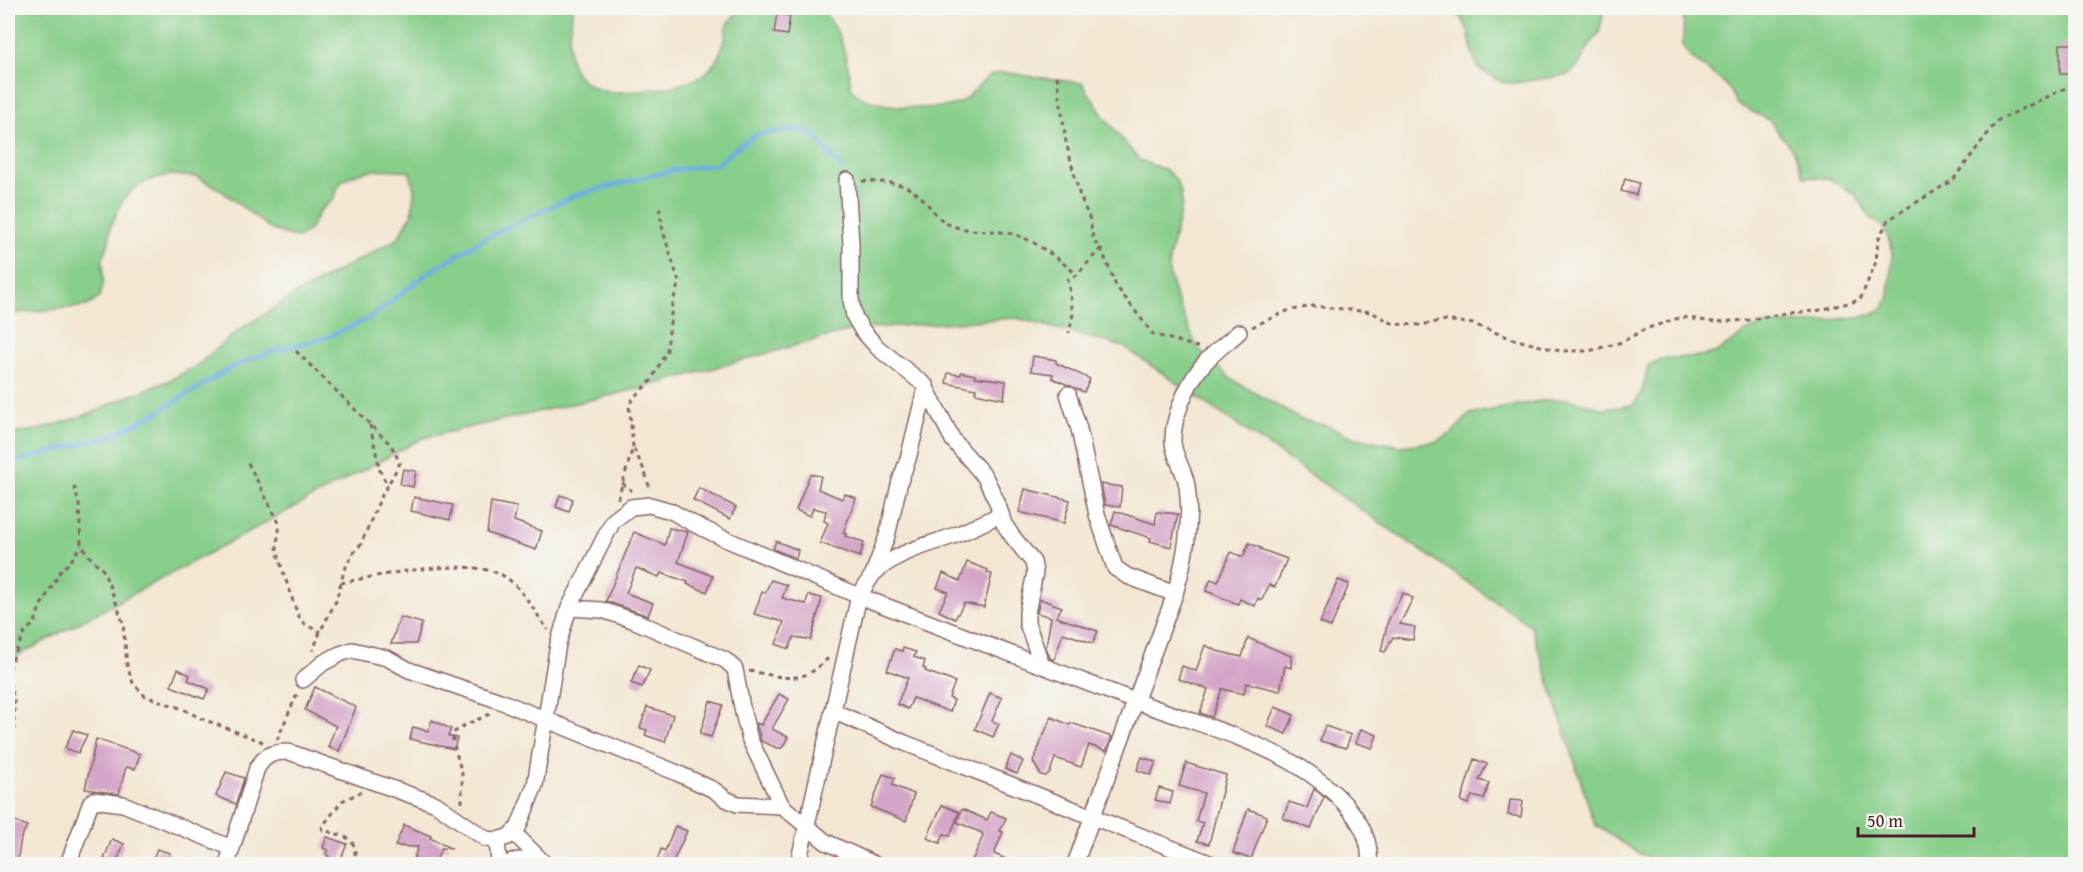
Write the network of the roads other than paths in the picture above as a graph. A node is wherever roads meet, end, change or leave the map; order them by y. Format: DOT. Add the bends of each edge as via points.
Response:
graph roads {
  1 [pos="847,180"];
  2 [pos="1239,332"];
  3 [pos="926,388"];
  4 [pos="1068,394"];
  5 [pos="1002,514"];
  6 [pos="873,573"];
  7 [pos="1175,594"];
  8 [pos="859,596"];
  9 [pos="569,608"];
  10 [pos="1042,665"];
  11 [pos="303,680"];
  12 [pos="1136,701"];
  13 [pos="833,711"];
  14 [pos="547,720"];
  15 [pos="782,806"];
  16 [pos="1091,818"];
  17 [pos="806,826"];
  18 [pos="513,832"];
  19 [pos="497,840"];
  20 [pos="232,848"];
  21 [pos="68,864"];
  22 [pos="227,864"];
  23 [pos="499,864"];
  24 [pos="507,864"];
  25 [pos="545,864"];
  26 [pos="798,864"];
  27 [pos="874,864"];
  28 [pos="1075,864"];
  29 [pos="1212,864"];
  30 [pos="1369,864"];
  1 -- 3 [label="street" via="854,316 878,348"];
  2 -- 7 [label="street" via="1202,366 1178,409 1173,445 1187,484 1189,522 1185,561"];
  3 -- 5 [label="street" via="953,440 985,477"];
  3 -- 6 [label="street" via="887,536"];
  4 -- 7 [label="street" via="1097,515 1116,568"];
  5 -- 6 [label="street" via="959,534 902,553"];
  5 -- 10 [label="street" via="1004,524 1035,566 1027,623"];
  6 -- 8 [label="street"];
  7 -- 12 [label="street"];
  8 -- 9 [label="street" via="650,505 632,507 613,521"];
  8 -- 10 [label="street"];
  8 -- 13 [label="street"];
  9 -- 14 [label="street" via="558,644"];
  9 -- 15 [label="street" via="602,610 635,621 725,660 735,669 750,740"];
  10 -- 12 [label="street"];
  11 -- 14 [label="street" via="323,663 352,650 387,658 409,670"];
  12 -- 16 [label="street"];
  12 -- 30 [label="street" via="1248,741 1312,776 1348,808 1365,833"];
  13 -- 16 [label="street"];
  13 -- 17 [label="street"];
  14 -- 15 [label="street" via="684,776 737,804"];
  14 -- 18 [label="street" via="535,785"];
  15 -- 17 [label="street"];
  16 -- 28 [label="street"];
  16 -- 29 [label="street"];
  17 -- 26 [label="street"];
  17 -- 27 [label="street" via="826,842"];
  18 -- 19 [label="street"];
  18 -- 25 [label="street"];
  19 -- 20 [label="street" via="486,839 436,804 289,752 273,752 257,768"];
  19 -- 23 [label="street"];
  20 -- 21 [label="street" via="123,804 99,800 91,802"];
  20 -- 22 [label="street"];
  24 -- 25 [label="street" via="524,859"];
}
